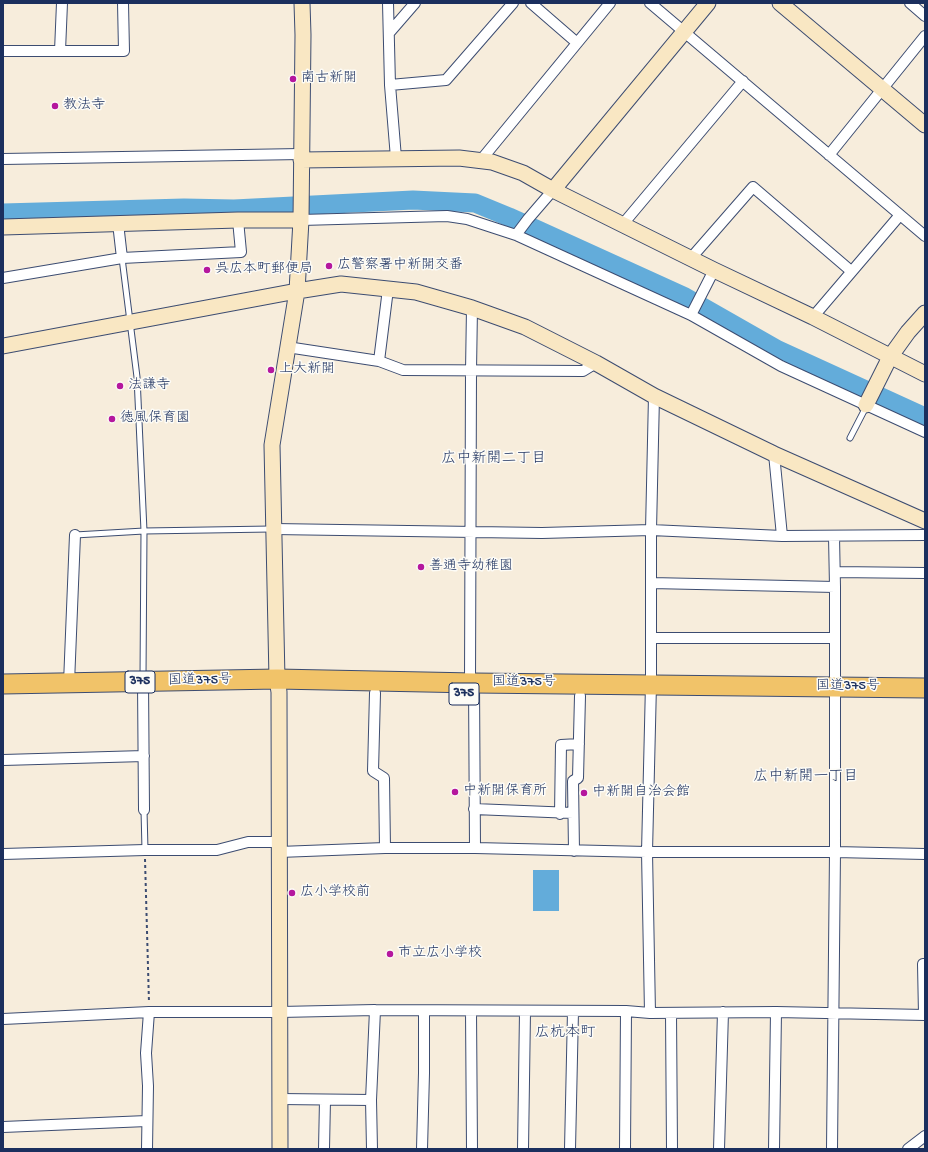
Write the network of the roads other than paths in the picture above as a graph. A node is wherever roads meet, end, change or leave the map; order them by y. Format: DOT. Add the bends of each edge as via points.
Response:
graph roads {
  1 [pos="62,3"];
  2 [pos="123,3"];
  3 [pos="302,3"];
  4 [pos="388,3"];
  5 [pos="415,3"];
  6 [pos="512,3"];
  7 [pos="531,3"];
  8 [pos="610,3"];
  9 [pos="650,3"];
  10 [pos="708,3"];
  11 [pos="780,3"];
  12 [pos="910,3"];
  13 [pos="925,16"];
  14 [pos="684,31"];
  15 [pos="389,33"];
  16 [pos="925,36"];
  17 [pos="576,42"];
  18 [pos="3,50"];
  19 [pos="60,51"];
  20 [pos="743,81"];
  21 [pos="390,85"];
  22 [pos="882,89"];
  23 [pos="925,125"];
  24 [pos="829,155"];
  25 [pos="301,157"];
  26 [pos="396,158"];
  27 [pos="3,159"];
  28 [pos="481,160"];
  29 [pos="553,190"];
  30 [pos="301,211"];
  31 [pos="900,215"];
  32 [pos="238,220"];
  33 [pos="118,223"];
  34 [pos="623,224"];
  35 [pos="3,227"];
  36 [pos="518,232"];
  37 [pos="925,236"];
  38 [pos="122,258"];
  39 [pos="691,258"];
  40 [pos="714,270"];
  41 [pos="851,271"];
  42 [pos="3,278"];
  43 [pos="388,289"];
  44 [pos="297,291"];
  45 [pos="472,308"];
  46 [pos="693,311"];
  47 [pos="925,313"];
  48 [pos="813,317"];
  49 [pos="131,323"];
  50 [pos="3,346"];
  51 [pos="287,347"];
  52 [pos="890,357"];
  53 [pos="379,361"];
  54 [pos="596,363"];
  55 [pos="471,371"];
  56 [pos="925,374"];
  57 [pos="654,396"];
  58 [pos="871,396"];
  59 [pos="925,432"];
  60 [pos="850,438"];
  61 [pos="774,454"];
  62 [pos="925,521"];
  63 [pos="274,529"];
  64 [pos="650,530"];
  65 [pos="144,531"];
  66 [pos="470,532"];
  67 [pos="75,535"];
  68 [pos="925,535"];
  69 [pos="782,536"];
  70 [pos="834,536"];
  71 [pos="835,572"];
  72 [pos="925,573"];
  73 [pos="650,583"];
  74 [pos="835,587"];
  75 [pos="651,638"];
  76 [pos="835,638"];
  77 [pos="69,683"];
  78 [pos="3,684"];
  79 [pos="278,686"];
  80 [pos="473,687"];
  81 [pos="143,688"];
  82 [pos="925,688"];
  83 [pos="651,690"];
  84 [pos="375,693"];
  85 [pos="835,693"];
  86 [pos="580,696"];
  87 [pos="3,697"];
  88 [pos="925,701"];
  89 [pos="579,744"];
  90 [pos="144,756"];
  91 [pos="3,760"];
  92 [pos="474,808"];
  93 [pos="144,810"];
  94 [pos="560,814"];
  95 [pos="573,814"];
  96 [pos="279,847"];
  97 [pos="385,848"];
  98 [pos="475,848"];
  99 [pos="144,850"];
  100 [pos="574,851"];
  101 [pos="647,852"];
  102 [pos="835,852"];
  103 [pos="3,854"];
  104 [pos="925,854"];
  105 [pos="925,964"];
  106 [pos="375,1010"];
  107 [pos="424,1011"];
  108 [pos="471,1011"];
  109 [pos="573,1011"];
  110 [pos="626,1011"];
  111 [pos="149,1012"];
  112 [pos="280,1012"];
  113 [pos="525,1012"];
  114 [pos="724,1012"];
  115 [pos="776,1012"];
  116 [pos="650,1013"];
  117 [pos="671,1013"];
  118 [pos="834,1013"];
  119 [pos="924,1016"];
  120 [pos="3,1019"];
  121 [pos="280,1099"];
  122 [pos="325,1100"];
  123 [pos="371,1100"];
  124 [pos="147,1122"];
  125 [pos="3,1127"];
  126 [pos="925,1136"];
  127 [pos="147,1149"];
  128 [pos="280,1149"];
  129 [pos="324,1149"];
  130 [pos="372,1149"];
  131 [pos="422,1149"];
  132 [pos="472,1149"];
  133 [pos="523,1149"];
  134 [pos="570,1149"];
  135 [pos="625,1149"];
  136 [pos="672,1149"];
  137 [pos="720,1149"];
  138 [pos="774,1149"];
  139 [pos="832,1149"];
  140 [pos="908,1149"];
  1 -- 19 [label="street"];
  2 -- 19 [label="street" via="124,51"];
  3 -- 25 [label="street"];
  4 -- 15 [label="street"];
  5 -- 15 [label="street"];
  6 -- 21 [label="street" via="446,80"];
  7 -- 17 [label="street"];
  8 -- 17 [label="street"];
  9 -- 14 [label="street"];
  10 -- 14 [label="street"];
  11 -- 22 [label="street"];
  12 -- 13 [label="street"];
  14 -- 20 [label="street"];
  14 -- 29 [label="street"];
  15 -- 21 [label="street"];
  16 -- 22 [label="street"];
  17 -- 28 [label="street"];
  18 -- 19 [label="street"];
  20 -- 24 [label="street"];
  20 -- 34 [label="street"];
  21 -- 26 [label="street"];
  22 -- 23 [label="street"];
  22 -- 24 [label="street"];
  24 -- 31 [label="street"];
  25 -- 26 [label="street"];
  25 -- 27 [label="street" via="228,154"];
  25 -- 30 [label="street"];
  26 -- 28 [label="street"];
  28 -- 29 [label="street" via="523,173"];
  29 -- 34 [label="street"];
  29 -- 36 [label="street"];
  30 -- 32 [label="street"];
  30 -- 36 [label="street" via="447,216"];
  30 -- 44 [label="street"];
  31 -- 37 [label="street"];
  31 -- 41 [label="street"];
  32 -- 33 [label="street"];
  32 -- 38 [label="street" via="241,252"];
  33 -- 35 [label="street"];
  33 -- 38 [label="street"];
  34 -- 39 [label="street"];
  36 -- 46 [label="street"];
  38 -- 42 [label="street"];
  38 -- 49 [label="lane"];
  39 -- 40 [label="street"];
  39 -- 41 [label="street" via="753,187"];
  40 -- 46 [label="street"];
  40 -- 48 [label="street"];
  41 -- 48 [label="street"];
  43 -- 44 [label="street" via="341,284"];
  43 -- 45 [label="street" via="416,292"];
  43 -- 53 [label="street"];
  44 -- 49 [label="street"];
  44 -- 51 [label="street"];
  45 -- 54 [label="street" via="525,327"];
  45 -- 55 [label="street"];
  46 -- 58 [label="street" via="781,366"];
  47 -- 52 [label="street"];
  48 -- 52 [label="street"];
  49 -- 50 [label="street"];
  49 -- 65 [label="lane" via="138,377"];
  51 -- 53 [label="street"];
  51 -- 63 [label="street" via="272,445"];
  52 -- 56 [label="street"];
  52 -- 58 [label="street"];
  53 -- 55 [label="street" via="403,370"];
  54 -- 55 [label="street" via="583,371"];
  54 -- 57 [label="street"];
  55 -- 66 [label="street"];
  57 -- 61 [label="street"];
  57 -- 64 [label="street"];
  58 -- 59 [label="street"];
  58 -- 60 [label="lane"];
  61 -- 62 [label="street"];
  61 -- 69 [label="street"];
  63 -- 65 [label="lane"];
  63 -- 66 [label="street"];
  63 -- 79 [label="street"];
  64 -- 66 [label="street"];
  64 -- 69 [label="street"];
  64 -- 73 [label="street"];
  65 -- 67 [label="lane"];
  65 -- 81 [label="lane"];
  66 -- 80 [label="street"];
  67 -- 77 [label="street"];
  68 -- 70 [label="street"];
  69 -- 70 [label="street"];
  70 -- 71 [label="street"];
  71 -- 72 [label="street"];
  71 -- 74 [label="street"];
  73 -- 74 [label="street"];
  73 -- 75 [label="street"];
  74 -- 76 [label="street"];
  75 -- 76 [label="street"];
  75 -- 83 [label="street"];
  76 -- 85 [label="street"];
  77 -- 78 [label="highway, 国道375号 / 375"];
  77 -- 81 [label="highway, 国道375号 / 375"];
  79 -- 80 [label="highway, 国道375号 / 375"];
  79 -- 81 [label="highway, 国道375号 / 375"];
  79 -- 84 [label="highway, 国道375号 / 375"];
  79 -- 96 [label="street"];
  80 -- 83 [label="highway, 国道375号 / 375"];
  80 -- 84 [label="highway, 国道375号 / 375"];
  80 -- 86 [label="highway, 国道375号 / 375"];
  80 -- 92 [label="street"];
  81 -- 87 [label="highway, 国道375号 / 375"];
  81 -- 90 [label="street"];
  82 -- 85 [label="highway, 国道375号 / 375"];
  83 -- 85 [label="highway, 国道375号 / 375"];
  83 -- 86 [label="highway, 国道375号 / 375"];
  83 -- 101 [label="street"];
  84 -- 97 [label="street" via="373,770 384,778"];
  85 -- 88 [label="highway, 国道375号 / 375"];
  85 -- 102 [label="street"];
  86 -- 89 [label="street"];
  89 -- 94 [label="street" via="561,745"];
  89 -- 95 [label="street" via="578,778 573,781"];
  90 -- 91 [label="street"];
  90 -- 93 [label="street"];
  92 -- 94 [label="street"];
  92 -- 98 [label="street"];
  93 -- 99 [label="lane"];
  94 -- 95 [label="street"];
  95 -- 100 [label="street"];
  96 -- 97 [label="street"];
  96 -- 99 [label="street" via="248,842 217,850"];
  96 -- 112 [label="street"];
  97 -- 98 [label="street"];
  98 -- 100 [label="street"];
  99 -- 103 [label="street"];
  100 -- 101 [label="street"];
  101 -- 102 [label="street"];
  101 -- 116 [label="street"];
  102 -- 104 [label="street"];
  102 -- 118 [label="street"];
  105 -- 119 [label="street"];
  106 -- 107 [label="street"];
  106 -- 112 [label="street"];
  106 -- 123 [label="street"];
  107 -- 108 [label="street"];
  107 -- 131 [label="street"];
  108 -- 113 [label="street"];
  108 -- 132 [label="street"];
  109 -- 110 [label="street"];
  109 -- 113 [label="street"];
  109 -- 134 [label="street"];
  110 -- 116 [label="street"];
  110 -- 135 [label="street"];
  111 -- 112 [label="street"];
  111 -- 120 [label="street"];
  111 -- 124 [label="street" via="146,1054"];
  112 -- 121 [label="street"];
  113 -- 133 [label="street"];
  114 -- 115 [label="street"];
  114 -- 117 [label="street"];
  114 -- 137 [label="street"];
  115 -- 118 [label="street"];
  115 -- 138 [label="street"];
  116 -- 117 [label="street"];
  117 -- 136 [label="street"];
  118 -- 119 [label="street"];
  118 -- 139 [label="street"];
  121 -- 122 [label="street"];
  121 -- 128 [label="street"];
  122 -- 123 [label="street"];
  122 -- 129 [label="street"];
  123 -- 130 [label="street"];
  124 -- 125 [label="street"];
  124 -- 127 [label="street"];
  126 -- 140 [label="street"];
}
